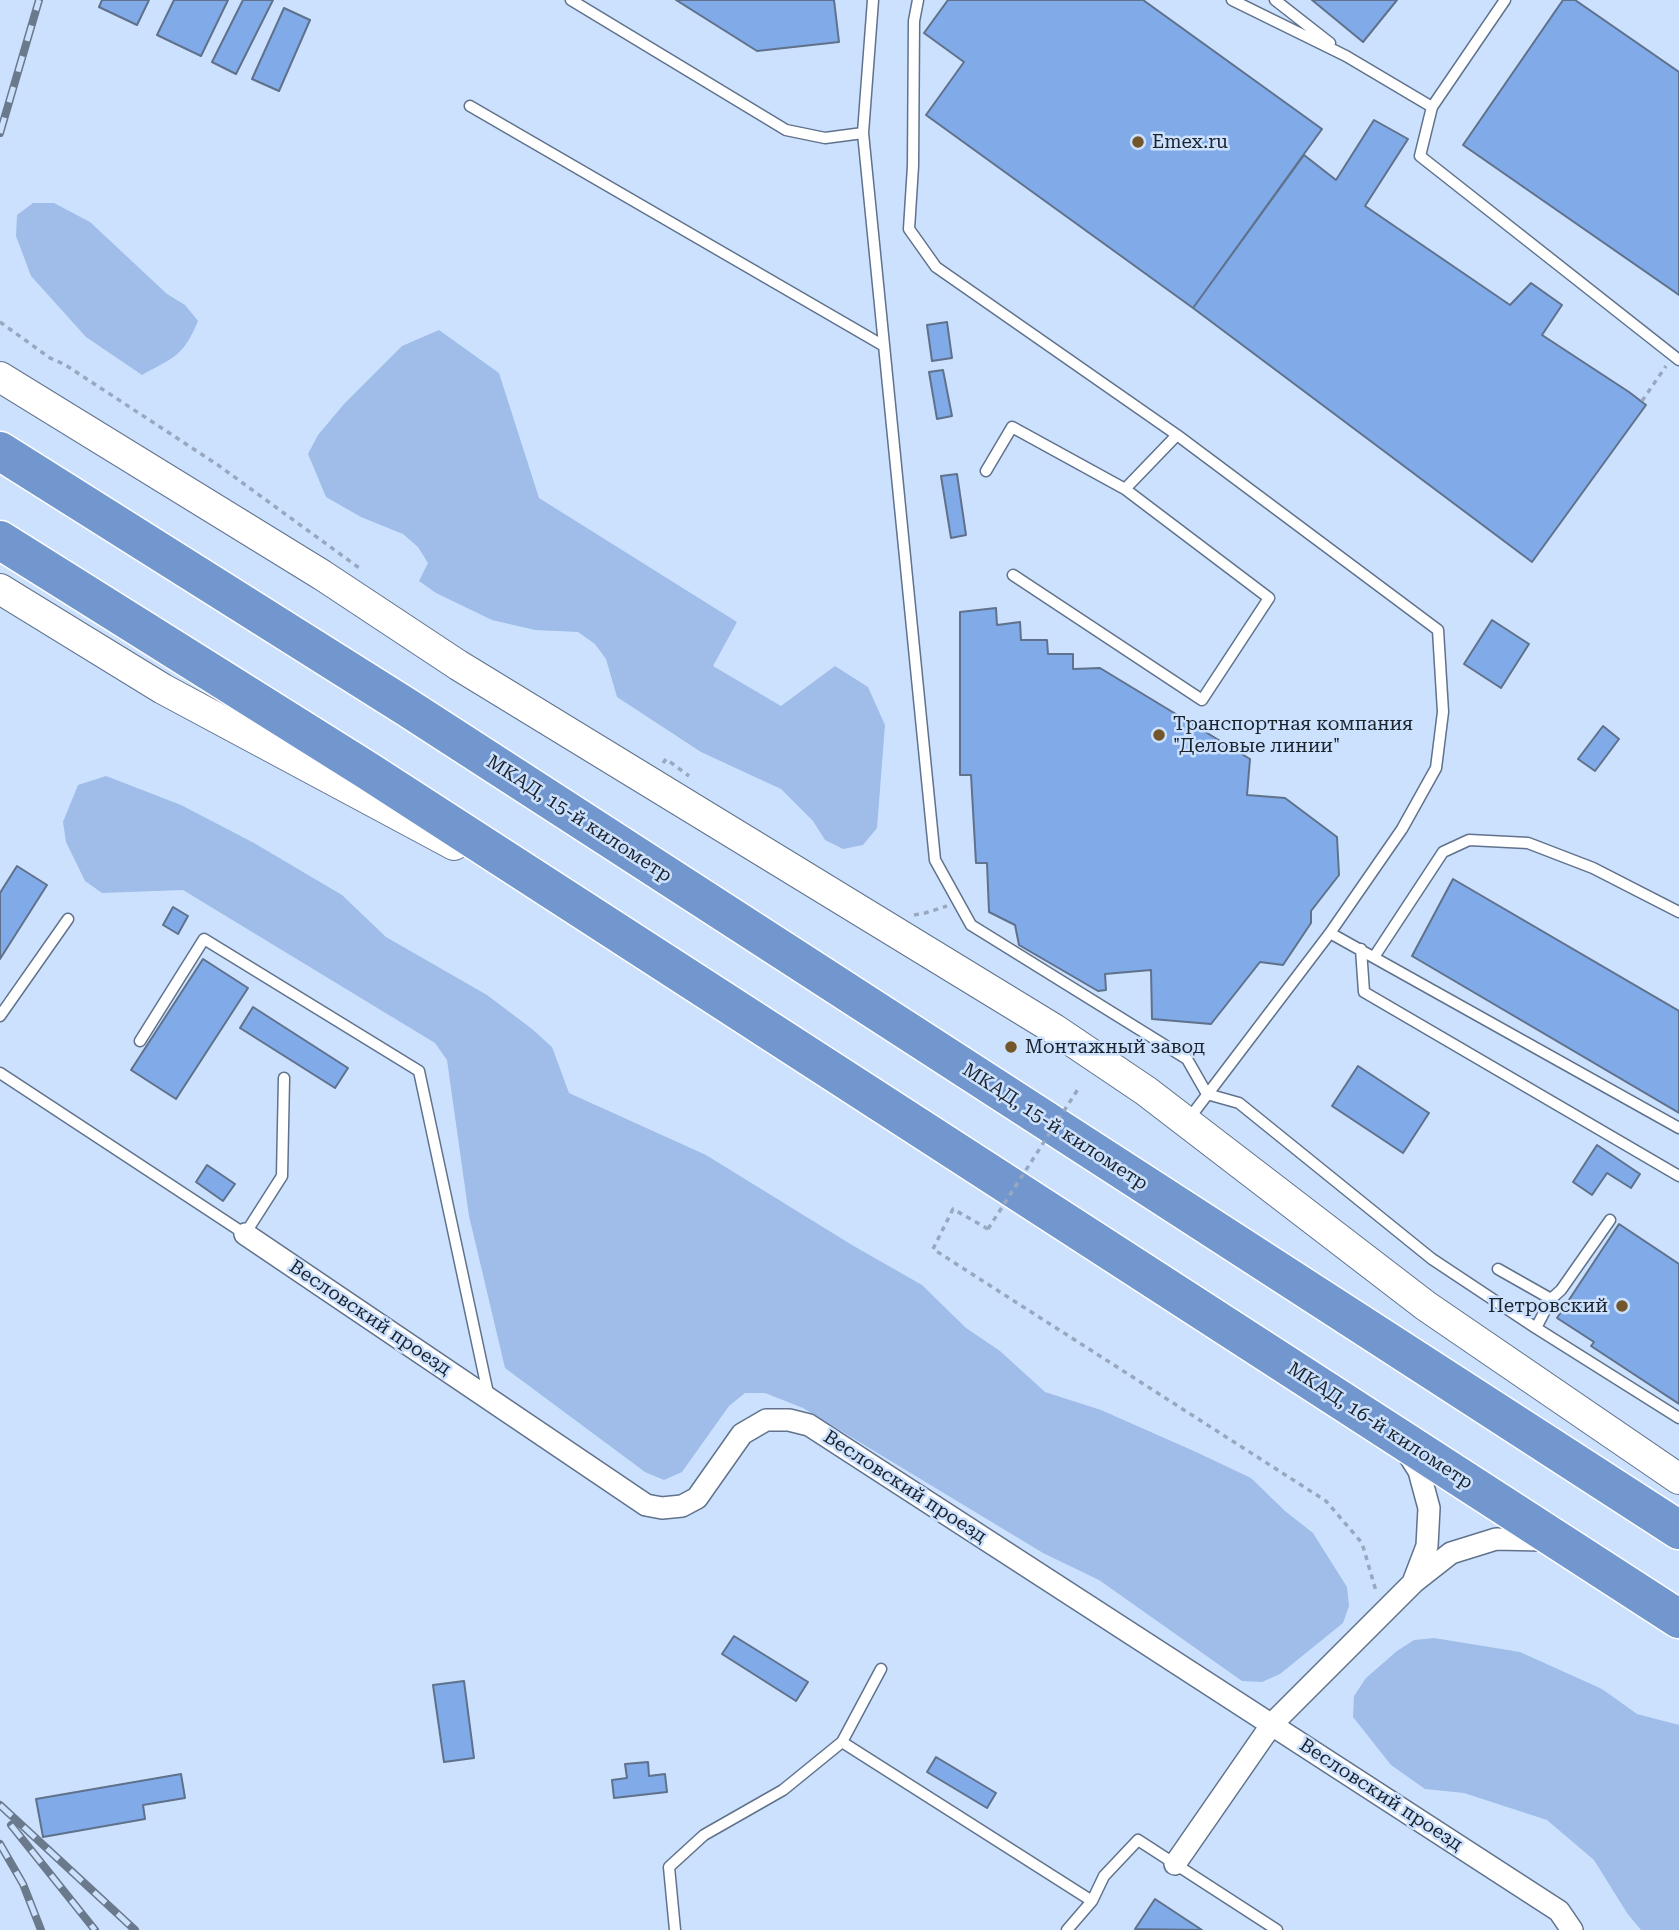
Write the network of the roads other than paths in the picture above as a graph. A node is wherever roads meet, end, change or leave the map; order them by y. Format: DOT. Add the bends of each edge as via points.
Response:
graph roads {
  1 [pos="571,0"];
  2 [pos="873,0"];
  3 [pos="918,0"];
  4 [pos="1232,0"];
  5 [pos="1275,0"];
  6 [pos="1505,0"];
  7 [pos="1346,56"];
  8 [pos="470,106"];
  9 [pos="1432,107"];
  10 [pos="863,133"];
  11 [pos="884,346"];
  12 [pos="1679,360"];
  13 [pos="0,377"];
  14 [pos="1177,435"];
  15 [pos="10,457"];
  16 [pos="986,471"];
  17 [pos="1125,489"];
  18 [pos="0,540"];
  19 [pos="1013,575"];
  20 [pos="0,589"];
  21 [pos="1679,912"];
  22 [pos="68,919"];
  23 [pos="612,929"];
  24 [pos="1330,933"];
  25 [pos="1361,949"];
  26 [pos="1374,957"];
  27 [pos="0,1016"];
  28 [pos="140,1041"];
  29 [pos="0,1073"];
  30 [pos="284,1078"];
  31 [pos="1207,1094"];
  32 [pos="1186,1122"];
  33 [pos="1679,1128"];
  34 [pos="1679,1176"];
  35 [pos="1610,1220"];
  36 [pos="244,1234"];
  37 [pos="1497,1269"];
  38 [pos="1551,1299"];
  39 [pos="1536,1328"];
  40 [pos="490,1399"];
  41 [pos="1679,1418"];
  42 [pos="1398,1438"];
  43 [pos="1679,1479"];
  44 [pos="1679,1530"];
  45 [pos="1586,1559"];
  46 [pos="1414,1582"];
  47 [pos="1679,1619"];
  48 [pos="881,1669"];
  49 [pos="1272,1724"];
  50 [pos="842,1742"];
  51 [pos="1175,1864"];
  52 [pos="1092,1901"];
  53 [pos="675,1930"];
  54 [pos="1067,1930"];
  55 [pos="1277,1930"];
  56 [pos="1572,1930"];
  1 -- 10 [label="lane" via="786,130 825,138"];
  2 -- 10 [label="lane"];
  3 -- 14 [label="lane" via="909,229 936,267"];
  4 -- 7 [label="lane"];
  5 -- 7 [label="lane"];
  6 -- 9 [label="lane"];
  7 -- 9 [label="lane"];
  8 -- 11 [label="lane"];
  9 -- 12 [label="lane" via="1420,156"];
  10 -- 11 [label="lane"];
  11 -- 31 [label="lane" via="935,860 971,925 1187,1059"];
  13 -- 32 [label="main road" via="322,575 458,665 1054,1029"];
  14 -- 17 [label="lane"];
  14 -- 24 [label="lane" via="1438,631 1443,712 1436,768 1402,829"];
  15 -- 44 [label="highway, МКАД, 15-й километр" via="408,708"];
  16 -- 17 [label="lane" via="1012,426"];
  17 -- 19 [label="lane" via="1269,598 1202,700"];
  18 -- 23 [label="highway"];
  20 -- 23 [label="main road" via="163,689"];
  21 -- 26 [label="lane" via="1593,868 1528,844 1469,840 1443,852"];
  22 -- 27 [label="lane"];
  23 -- 42 [label="highway, МКАД, 16-й километр"];
  24 -- 25 [label="lane"];
  24 -- 31 [label="lane"];
  25 -- 26 [label="lane"];
  25 -- 34 [label="lane" via="1364,992"];
  26 -- 33 [label="lane"];
  28 -- 40 [label="lane" via="204,939 419,1071"];
  29 -- 36 [label="lane"];
  30 -- 36 [label="lane" via="282,1176"];
  31 -- 32 [label="lane"];
  31 -- 39 [label="lane" via="1239,1103 1433,1259"];
  32 -- 43 [label="main road" via="1426,1306"];
  35 -- 38 [label="lane"];
  36 -- 40 [label="street, Весловский проезд"];
  37 -- 38 [label="lane"];
  38 -- 39 [label="lane"];
  39 -- 41 [label="lane"];
  40 -- 49 [label="street, Весловский проезд" via="646,1505 662,1508 682,1506 697,1498 742,1434 766,1420 809,1425"];
  42 -- 45 [label="highway, МКАД, 16-й километр"];
  42 -- 46 [label="street" via="1419,1471 1429,1508 1427,1546"];
  45 -- 46 [label="street" via="1543,1540 1496,1539 1451,1553"];
  45 -- 47 [label="highway, МКАД, 16-й километр"];
  46 -- 49 [label="street"];
  48 -- 50 [label="lane"];
  49 -- 51 [label="street"];
  49 -- 56 [label="street, Весловский проезд" via="1559,1911"];
  50 -- 52 [label="lane"];
  50 -- 53 [label="lane" via="783,1790 704,1835 669,1867"];
  51 -- 52 [label="lane" via="1139,1840 1104,1876"];
  51 -- 55 [label="lane"];
  52 -- 54 [label="lane"];
}
